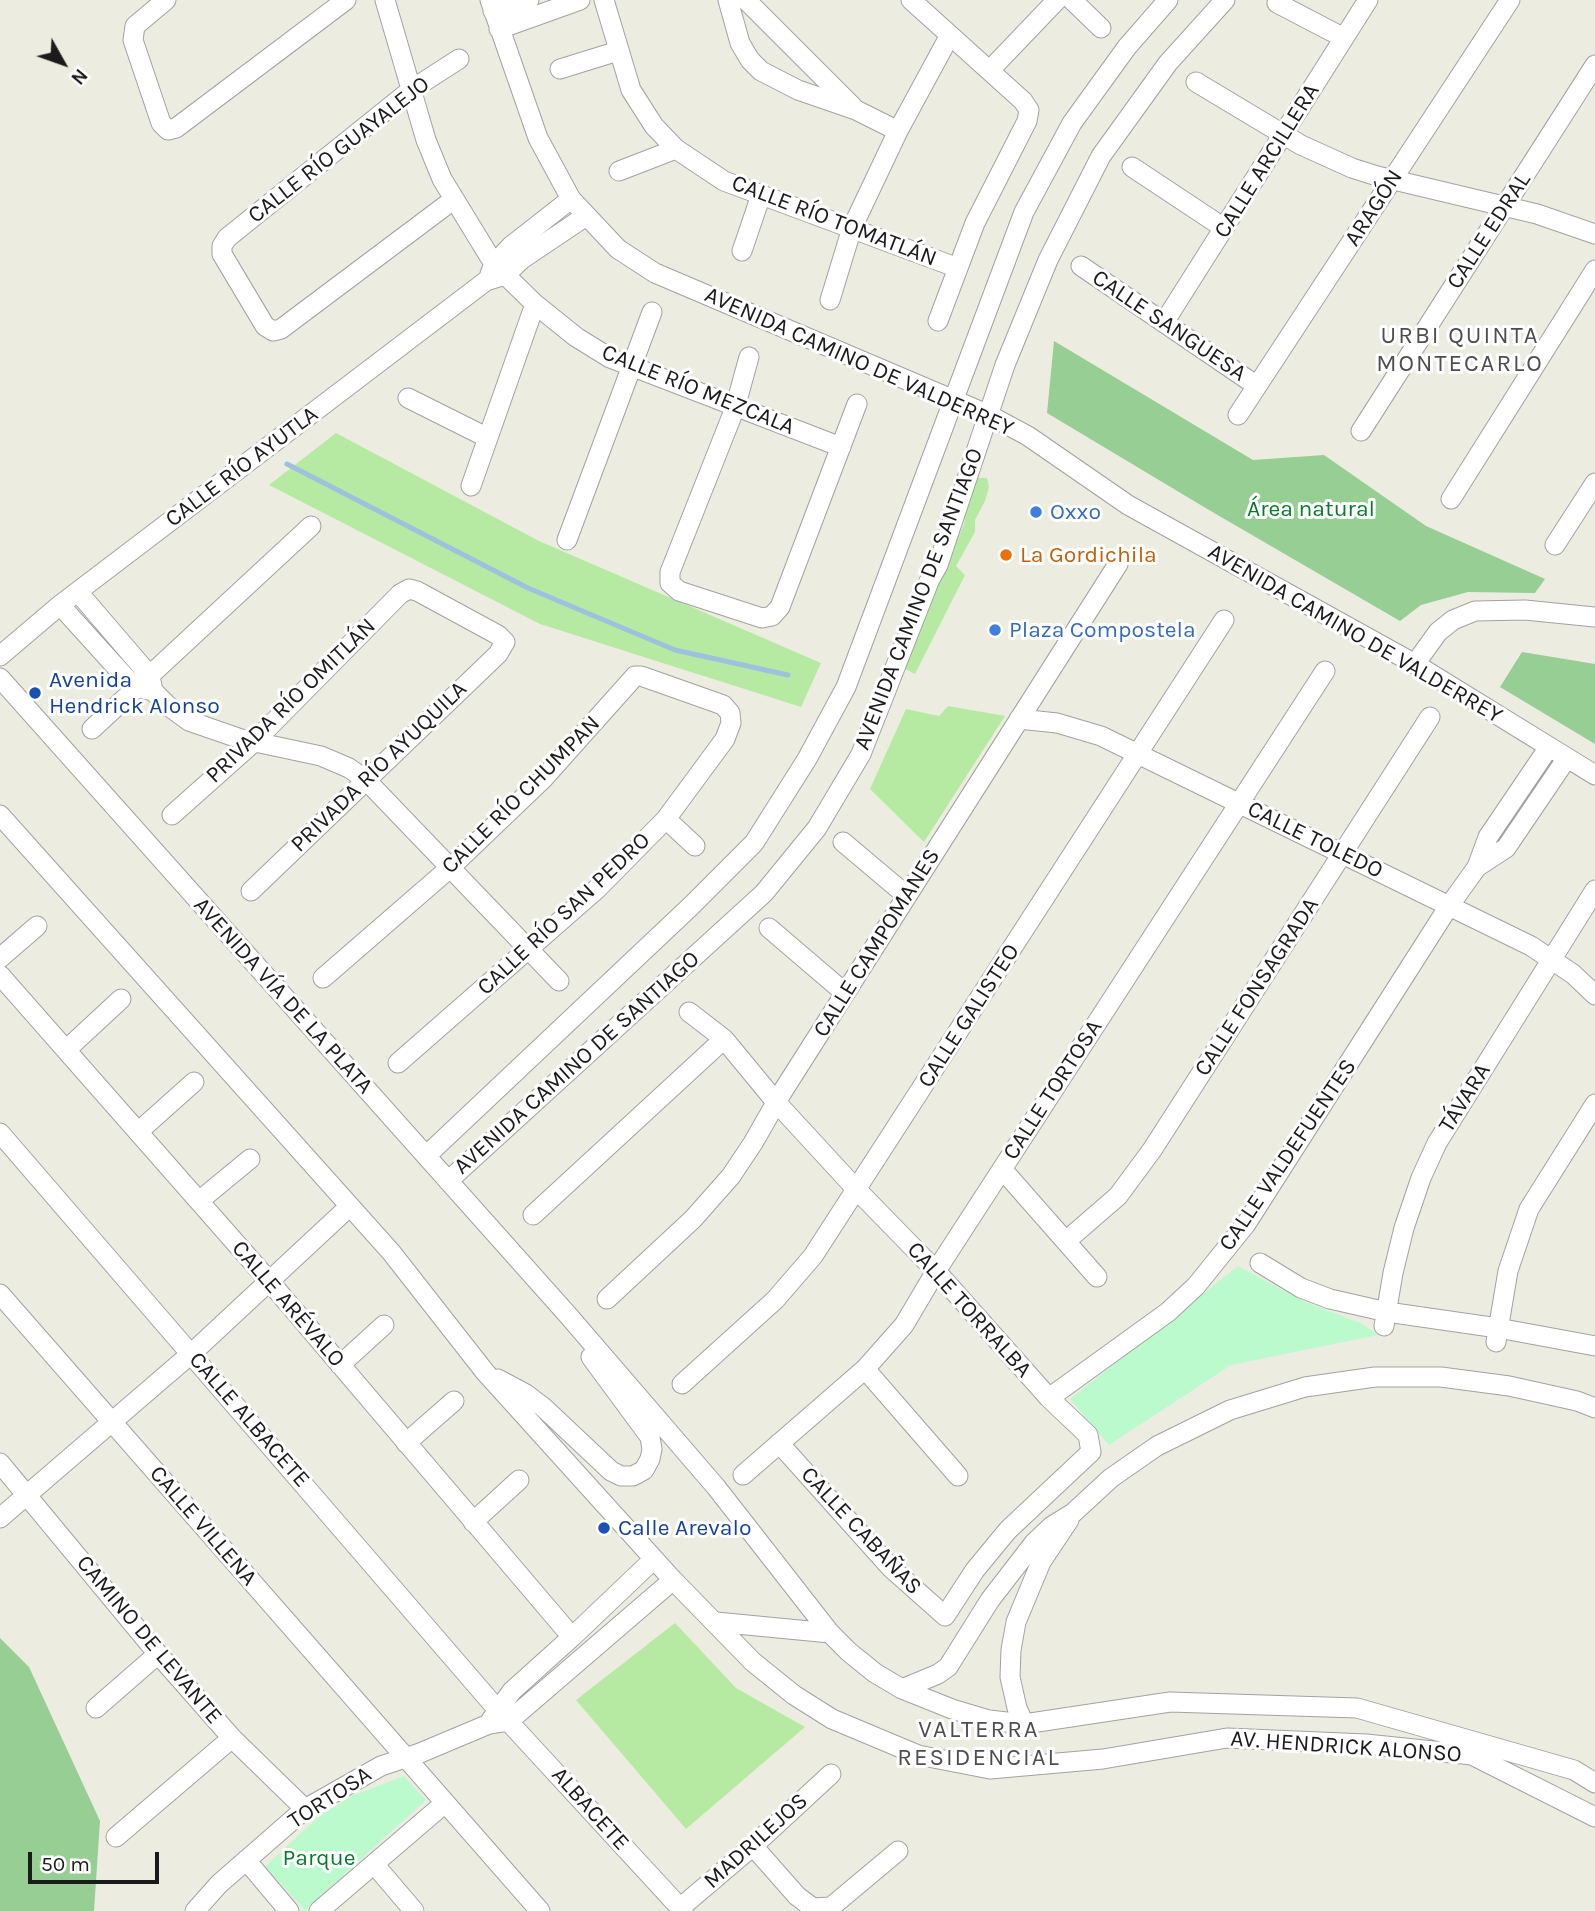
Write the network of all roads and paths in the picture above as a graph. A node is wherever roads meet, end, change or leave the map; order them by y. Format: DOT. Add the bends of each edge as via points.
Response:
graph roads {
  1 [pos="166,0"];
  2 [pos="346,0"];
  3 [pos="385,0"];
  4 [pos="529,0"];
  5 [pos="580,0"];
  6 [pos="604,0"];
  7 [pos="728,0"];
  8 [pos="746,0"];
  9 [pos="911,0"];
  10 [pos="1057,0"];
  11 [pos="1072,0"];
  12 [pos="1168,0"];
  13 [pos="1225,0"];
  14 [pos="1368,0"];
  15 [pos="1506,1"];
  16 [pos="1277,3"];
  17 [pos="494,13"];
  18 [pos="1101,28"];
  19 [pos="950,35"];
  20 [pos="1344,38"];
  21 [pos="618,51"];
  22 [pos="459,59"];
  23 [pos="1595,65"];
  24 [pos="560,69"];
  25 [pos="990,70"];
  26 [pos="1196,82"];
  27 [pos="411,90"];
  28 [pos="856,110"];
  29 [pos="898,131"];
  30 [pos="1283,134"];
  31 [pos="676,149"];
  32 [pos="1132,167"];
  33 [pos="619,171"];
  34 [pos="1393,179"];
  35 [pos="761,195"];
  36 [pos="570,199"];
  37 [pos="453,200"];
  38 [pos="1505,206"];
  39 [pos="586,216"];
  40 [pos="852,228"];
  41 [pos="1224,228"];
  42 [pos="1595,234"];
  43 [pos="742,251"];
  44 [pos="1081,266"];
  45 [pos="958,268"];
  46 [pos="1595,270"];
  47 [pos="495,273"];
  48 [pos="830,300"];
  49 [pos="535,304"];
  50 [pos="652,312"];
  51 [pos="938,321"];
  52 [pos="1165,321"];
  53 [pos="749,357"];
  54 [pos="631,368"];
  55 [pos="1257,386"];
  56 [pos="408,398"];
  57 [pos="955,399"];
  58 [pos="857,404"];
  59 [pos="735,408"];
  60 [pos="989,415"];
  61 [pos="1238,415"];
  62 [pos="1361,431"];
  63 [pos="488,438"];
  64 [pos="841,447"];
  65 [pos="1595,483"];
  66 [pos="471,486"];
  67 [pos="1451,499"];
  68 [pos="311,526"];
  69 [pos="566,540"];
  70 [pos="1555,545"];
  71 [pos="1118,564"];
  72 [pos="409,589"];
  73 [pos="78,592"];
  74 [pos="60,605"];
  75 [pos="1595,617"];
  76 [pos="1224,620"];
  77 [pos="0,656"];
  78 [pos="1415,664"];
  79 [pos="1325,671"];
  80 [pos="0,678"];
  81 [pos="147,685"];
  82 [pos="730,713"];
  83 [pos="1430,717"];
  84 [pos="1019,719"];
  85 [pos="92,729"];
  86 [pos="254,742"];
  87 [pos="1549,747"];
  88 [pos="1138,754"];
  89 [pos="1567,758"];
  90 [pos="1595,775"];
  91 [pos="366,780"];
  92 [pos="1239,803"];
  93 [pos="172,814"];
  94 [pos="0,815"];
  95 [pos="666,819"];
  96 [pos="842,842"];
  97 [pos="695,846"];
  98 [pos="1342,854"];
  99 [pos="451,867"];
  100 [pos="1477,867"];
  101 [pos="1595,890"];
  102 [pos="251,891"];
  103 [pos="907,896"];
  104 [pos="1449,906"];
  105 [pos="37,926"];
  106 [pos="769,928"];
  107 [pos="528,950"];
  108 [pos="0,958"];
  109 [pos="1552,959"];
  110 [pos="0,975"];
  111 [pos="323,978"];
  112 [pos="559,981"];
  113 [pos="845,993"];
  114 [pos="1595,995"];
  115 [pos="121,999"];
  116 [pos="689,1012"];
  117 [pos="724,1039"];
  118 [pos="66,1049"];
  119 [pos="398,1063"];
  120 [pos="194,1082"];
  121 [pos="776,1102"];
  122 [pos="1595,1104"];
  123 [pos="138,1132"];
  124 [pos="0,1133"];
  125 [pos="426,1156"];
  126 [pos="250,1158"];
  127 [pos="1002,1169"];
  128 [pos="447,1181"];
  129 [pos="856,1190"];
  130 [pos="200,1201"];
  131 [pos="350,1206"];
  132 [pos="533,1215"];
  133 [pos="1066,1241"];
  134 [pos="1260,1264"];
  135 [pos="936,1271"];
  136 [pos="1097,1277"];
  137 [pos="270,1282"];
  138 [pos="0,1294"];
  139 [pos="607,1299"];
  140 [pos="568,1314"];
  141 [pos="1385,1319"];
  142 [pos="384,1325"];
  143 [pos="1497,1335"];
  144 [pos="1595,1346"];
  145 [pos="192,1353"];
  146 [pos="340,1365"];
  147 [pos="865,1369"];
  148 [pos="485,1372"];
  149 [pos="682,1384"];
  150 [pos="1049,1398"];
  151 [pos="454,1401"];
  152 [pos="1595,1408"];
  153 [pos="112,1422"];
  154 [pos="406,1443"];
  155 [pos="779,1443"];
  156 [pos="0,1464"];
  157 [pos="743,1475"];
  158 [pos="958,1476"];
  159 [pos="519,1480"];
  160 [pos="27,1493"];
  161 [pos="1073,1513"];
  162 [pos="0,1518"];
  163 [pos="473,1522"];
  164 [pos="654,1559"];
  165 [pos="673,1580"];
  166 [pos="946,1616"];
  167 [pos="716,1622"];
  168 [pos="830,1633"];
  169 [pos="572,1637"];
  170 [pos="158,1654"];
  171 [pos="902,1689"];
  172 [pos="96,1708"];
  173 [pos="498,1718"];
  174 [pos="1024,1724"];
  175 [pos="232,1738"];
  176 [pos="405,1758"];
  177 [pos="831,1774"];
  178 [pos="1595,1783"];
  179 [pos="445,1802"];
  180 [pos="304,1809"];
  181 [pos="1595,1818"];
  182 [pos="116,1837"];
  183 [pos="753,1846"];
  184 [pos="898,1851"];
  185 [pos="246,1860"];
  186 [pos="374,1864"];
  187 [pos="681,1910"];
  188 [pos="195,1911"];
  189 [pos="289,1911"];
  190 [pos="319,1911"];
  191 [pos="414,1911"];
  192 [pos="540,1911"];
  1 -- 2 [label="street" via="135,26 133,40 161,123 168,130"];
  3 -- 27 [label="street, CALLE RÍO MEZCALA"];
  4 -- 17 [label="street"];
  5 -- 17 [label="street"];
  6 -- 21 [label="street, CALLE RÍO TOMATLÁN"];
  7 -- 28 [label="street" via="740,43 761,71 797,90"];
  8 -- 28 [label="street"];
  9 -- 19 [label="street"];
  10 -- 25 [label="street"];
  11 -- 18 [label="street"];
  12 -- 57 [label="street, AVENIDA CAMINO DE SANTIAGO" via="1072,123 1024,212"];
  13 -- 60 [label="street, AVENIDA CAMINO DE SANTIAGO" via="1168,63 1101,156 1048,260"];
  14 -- 20 [label="street, CALLE ARCILLERA"];
  15 -- 34 [label="street, ARAGÓN"];
  16 -- 20 [label="street"];
  17 -- 36 [label="street, AVENIDA CAMINO DE VALDERREY" via="538,138"];
  19 -- 25 [label="street"];
  19 -- 29 [label="street"];
  20 -- 30 [label="street, CALLE ARCILLERA"];
  21 -- 24 [label="street"];
  21 -- 31 [label="street, CALLE RÍO TOMATLÁN" via="631,90 654,126"];
  22 -- 27 [label="street, CALLE RÍO GUAYALEJO"];
  23 -- 38 [label="street, CALLE EDRAL"];
  25 -- 45 [label="street" via="1023,101 1027,121 975,223"];
  26 -- 30 [label="street"];
  27 -- 37 [label="street, CALLE RÍO MEZCALA" via="426,140"];
  27 -- 37 [label="street, CALLE RÍO GUAYALEJO" via="227,238 222,254 265,326 273,331"];
  28 -- 29 [label="street"];
  29 -- 40 [label="street"];
  30 -- 34 [label="street" via="1340,163"];
  30 -- 41 [label="street, CALLE ARCILLERA"];
  31 -- 33 [label="street"];
  31 -- 35 [label="street, CALLE RÍO TOMATLÁN" via="724,181"];
  32 -- 41 [label="street"];
  34 -- 38 [label="street"];
  34 -- 55 [label="street, ARAGÓN"];
  35 -- 40 [label="street, CALLE RÍO TOMATLÁN"];
  35 -- 43 [label="street"];
  36 -- 39 [label="street, AVENIDA CAMINO DE VALDERREY"];
  36 -- 47 [label="street, CALLE RÍO AYUTLA" via="511,246"];
  37 -- 47 [label="street, CALLE RÍO MEZCALA"];
  38 -- 42 [label="street"];
  38 -- 62 [label="street, CALLE EDRAL"];
  39 -- 47 [label="street, CALLE RÍO AYUTLA"];
  39 -- 57 [label="street, AVENIDA CAMINO DE VALDERREY" via="618,249 655,273"];
  40 -- 45 [label="street, CALLE RÍO TOMATLÁN"];
  40 -- 48 [label="street"];
  41 -- 52 [label="street, CALLE ARCILLERA"];
  44 -- 52 [label="street, CALLE SANGUESA"];
  45 -- 51 [label="street"];
  46 -- 67 [label="street"];
  47 -- 49 [label="street, CALLE RÍO MEZCALA"];
  47 -- 73 [label="street, CALLE RÍO AYUTLA"];
  49 -- 54 [label="street, CALLE RÍO MEZCALA" via="576,337"];
  49 -- 63 [label="street"];
  50 -- 54 [label="street"];
  52 -- 55 [label="street, CALLE SANGUESA"];
  53 -- 59 [label="street"];
  54 -- 59 [label="street, CALLE RÍO MEZCALA"];
  54 -- 69 [label="street"];
  55 -- 61 [label="street, ARAGÓN"];
  56 -- 63 [label="street"];
  57 -- 60 [label="street, AVENIDA CAMINO DE VALDERREY"];
  57 -- 125 [label="street, AVENIDA CAMINO DE SANTIAGO" via="846,687 754,843"];
  58 -- 64 [label="street"];
  59 -- 64 [label="street, CALLE RÍO MEZCALA"];
  59 -- 64 [label="street" via="670,572 670,583 679,591 762,618 772,616"];
  60 -- 78 [label="street, AVENIDA CAMINO DE VALDERREY" via="1028,436 1128,505"];
  60 -- 128 [label="street, AVENIDA CAMINO DE SANTIAGO" via="938,565 861,754 817,828 764,893"];
  63 -- 66 [label="street"];
  65 -- 70 [label="street"];
  68 -- 81 [label="street"];
  71 -- 84 [label="street, CALLE CAMPOMANES"];
  72 -- 86 [label="street, PRIVADA RÍO OMITLÁN"];
  72 -- 91 [label="street, PRIVADA RÍO AYUQUILA" via="505,642 498,654"];
  73 -- 74 [label="street, CALLE RÍO AYUTLA"];
  73 -- 81 [label="street"];
  74 -- 77 [label="street, CALLE RÍO AYUTLA"];
  74 -- 81 [label="street" via="88,637"];
  75 -- 78 [label="street" via="1475,611 1438,632"];
  76 -- 88 [label="street, CALLE GALISTEO"];
  78 -- 87 [label="street, AVENIDA CAMINO DE VALDERREY"];
  79 -- 92 [label="street, CALLE TORTOSA"];
  80 -- 125 [label="street, AVENIDA VÍA DE LA PLATA"];
  81 -- 85 [label="street"];
  81 -- 86 [label="street" via="189,721"];
  82 -- 95 [label="street, CALLE RÍO SAN PEDRO" via="725,739"];
  82 -- 99 [label="street, CALLE RÍO CHUMPAN" via="723,705 635,676 543,779"];
  83 -- 98 [label="street, CALLE FONSAGRADA"];
  84 -- 88 [label="street, CALLE TOLEDO" via="1082,729"];
  84 -- 103 [label="street, CALLE CAMPOMANES"];
  86 -- 91 [label="street" via="321,756"];
  86 -- 93 [label="street, PRIVADA RÍO OMITLÁN"];
  87 -- 89 [label="street, AVENIDA CAMINO DE VALDERREY"];
  87 -- 100 [label="street, CALLE VALDEFUENTES" via="1488,837"];
  88 -- 92 [label="street, CALLE TOLEDO"];
  88 -- 129 [label="street, CALLE GALISTEO"];
  89 -- 90 [label="street, AVENIDA CAMINO DE VALDERREY"];
  89 -- 100 [label="street, CALLE VALDEFUENTES" via="1506,848"];
  91 -- 99 [label="street"];
  91 -- 102 [label="street, PRIVADA RÍO AYUQUILA"];
  92 -- 98 [label="street, CALLE TOLEDO"];
  92 -- 127 [label="street, CALLE TORTOSA"];
  94 -- 131 [label="street, AVENIDA VÍA DE LA PLATA"];
  95 -- 97 [label="street"];
  95 -- 107 [label="street, CALLE RÍO SAN PEDRO"];
  96 -- 103 [label="street"];
  98 -- 104 [label="street, CALLE TOLEDO"];
  98 -- 133 [label="street, CALLE FONSAGRADA" via="1152,1150 1118,1196"];
  99 -- 107 [label="street"];
  99 -- 111 [label="street, CALLE RÍO CHUMPAN"];
  100 -- 104 [label="street, CALLE VALDEFUENTES"];
  101 -- 109 [label="street, TÁVARA"];
  103 -- 113 [label="street, CALLE CAMPOMANES"];
  104 -- 109 [label="street, CALLE TOLEDO"];
  104 -- 150 [label="street, CALLE VALDEFUENTES" via="1256,1209 1216,1263 1168,1312"];
  105 -- 108 [label="street"];
  106 -- 113 [label="street"];
  107 -- 112 [label="street"];
  107 -- 119 [label="street, CALLE RÍO SAN PEDRO"];
  109 -- 114 [label="street, CALLE TOLEDO"];
  109 -- 141 [label="street, TÁVARA" via="1437,1143 1404,1228"];
  110 -- 118 [label="street, CALLE ARÉVALO"];
  113 -- 121 [label="street, CALLE CAMPOMANES"];
  115 -- 118 [label="street"];
  116 -- 117 [label="street, CALLE TORRALBA"];
  117 -- 121 [label="street, CALLE TORRALBA"];
  117 -- 132 [label="street"];
  118 -- 123 [label="street, CALLE ARÉVALO"];
  120 -- 123 [label="street"];
  121 -- 129 [label="street, CALLE TORRALBA"];
  121 -- 139 [label="street, CALLE CAMPOMANES" via="711,1202"];
  122 -- 143 [label="street" via="1529,1209 1508,1271"];
  123 -- 130 [label="street, CALLE ARÉVALO"];
  124 -- 145 [label="street, CALLE ALBACETE"];
  125 -- 128 [label="street, AVENIDA VÍA DE LA PLATA"];
  126 -- 130 [label="street"];
  127 -- 133 [label="street"];
  127 -- 135 [label="street, CALLE TORTOSA"];
  128 -- 140 [label="street, AVENIDA VÍA DE LA PLATA"];
  129 -- 135 [label="street, CALLE TORRALBA"];
  129 -- 149 [label="street, CALLE GALISTEO" via="798,1276"];
  130 -- 137 [label="street, CALLE ARÉVALO"];
  131 -- 137 [label="street"];
  131 -- 148 [label="street, AVENIDA VÍA DE LA PLATA"];
  133 -- 136 [label="street"];
  134 -- 141 [label="street" via="1301,1288"];
  135 -- 147 [label="street, CALLE TORTOSA" via="904,1325"];
  135 -- 150 [label="street, CALLE TORRALBA"];
  137 -- 145 [label="street"];
  137 -- 146 [label="street, CALLE ARÉVALO"];
  138 -- 153 [label="street, CALLE VILLENA"];
  140 -- 148 [label="street, AVENIDA VÍA DE LA PLATA" via="598,1369 650,1437 650,1460 643,1470 633,1476 611,1471 526,1394"];
  140 -- 168 [label="street, AVENIDA VÍA DE LA PLATA" via="716,1487"];
  141 -- 143 [label="street"];
  142 -- 146 [label="street"];
  143 -- 144 [label="street"];
  145 -- 153 [label="street"];
  145 -- 173 [label="street, CALLE ALBACETE"];
  146 -- 154 [label="street, CALLE ARÉVALO"];
  147 -- 155 [label="street, CALLE TORTOSA"];
  147 -- 158 [label="street"];
  148 -- 164 [label="street, AVENIDA VÍA DE LA PLATA"];
  150 -- 166 [label="street, CALLE TORRALBA" via="1088,1435 1091,1452 1009,1530 975,1570"];
  151 -- 154 [label="street"];
  152 -- 161 [label="street" via="1509,1387 1441,1377 1375,1377 1305,1387 1230,1410 1157,1446 1111,1478"];
  153 -- 160 [label="street"];
  153 -- 176 [label="street, CALLE VILLENA"];
  154 -- 163 [label="street, CALLE ARÉVALO"];
  155 -- 157 [label="street, CALLE TORTOSA"];
  155 -- 166 [label="street, CALLE CABAÑAS" via="891,1568"];
  156 -- 160 [label="street, CAMINO DE LEVANTE"];
  159 -- 163 [label="street"];
  160 -- 162 [label="street"];
  160 -- 170 [label="street, CAMINO DE LEVANTE"];
  161 -- 171 [label="street" via="1034,1543 990,1600 948,1667"];
  161 -- 174 [label="street" via="1041,1562 1016,1622 1010,1676"];
  163 -- 169 [label="street, CALLE ARÉVALO"];
  164 -- 165 [label="street, AVENIDA VÍA DE LA PLATA"];
  164 -- 169 [label="street, TORTOSA"];
  165 -- 167 [label="street, AVENIDA VÍA DE LA PLATA"];
  165 -- 173 [label="street, TORTOSA"];
  167 -- 168 [label="street"];
  167 -- 181 [label="street, AV. HENDRICK ALONSO" via="794,1695 832,1719 918,1755 990,1769 1103,1759 1227,1738 1366,1744 1472,1755"];
  168 -- 171 [label="street, AVENIDA VÍA DE LA PLATA" via="866,1666"];
  169 -- 173 [label="street, TORTOSA" via="512,1691"];
  170 -- 172 [label="street"];
  170 -- 175 [label="street, CAMINO DE LEVANTE"];
  171 -- 174 [label="street, AVENIDA VÍA DE LA PLATA" via="989,1720"];
  173 -- 176 [label="street, TORTOSA"];
  173 -- 187 [label="street, ALBACETE"];
  174 -- 178 [label="street, AV. HENDRICK ALONSO" via="1170,1702 1357,1708 1574,1770"];
  175 -- 180 [label="street, CAMINO DE LEVANTE"];
  175 -- 182 [label="street"];
  176 -- 179 [label="street, CALLE VILLENA"];
  176 -- 180 [label="street, TORTOSA" via="380,1766"];
  177 -- 183 [label="street, MADRILEJOS"];
  179 -- 186 [label="street"];
  179 -- 192 [label="street, CALLE VILLENA"];
  180 -- 185 [label="street, TORTOSA"];
  183 -- 184 [label="street" via="813,1908 831,1907"];
  183 -- 187 [label="street, MADRILEJOS"];
  185 -- 188 [label="street, TORTOSA"];
  185 -- 189 [label="street"];
  186 -- 190 [label="street"];
  186 -- 191 [label="street"];
}
